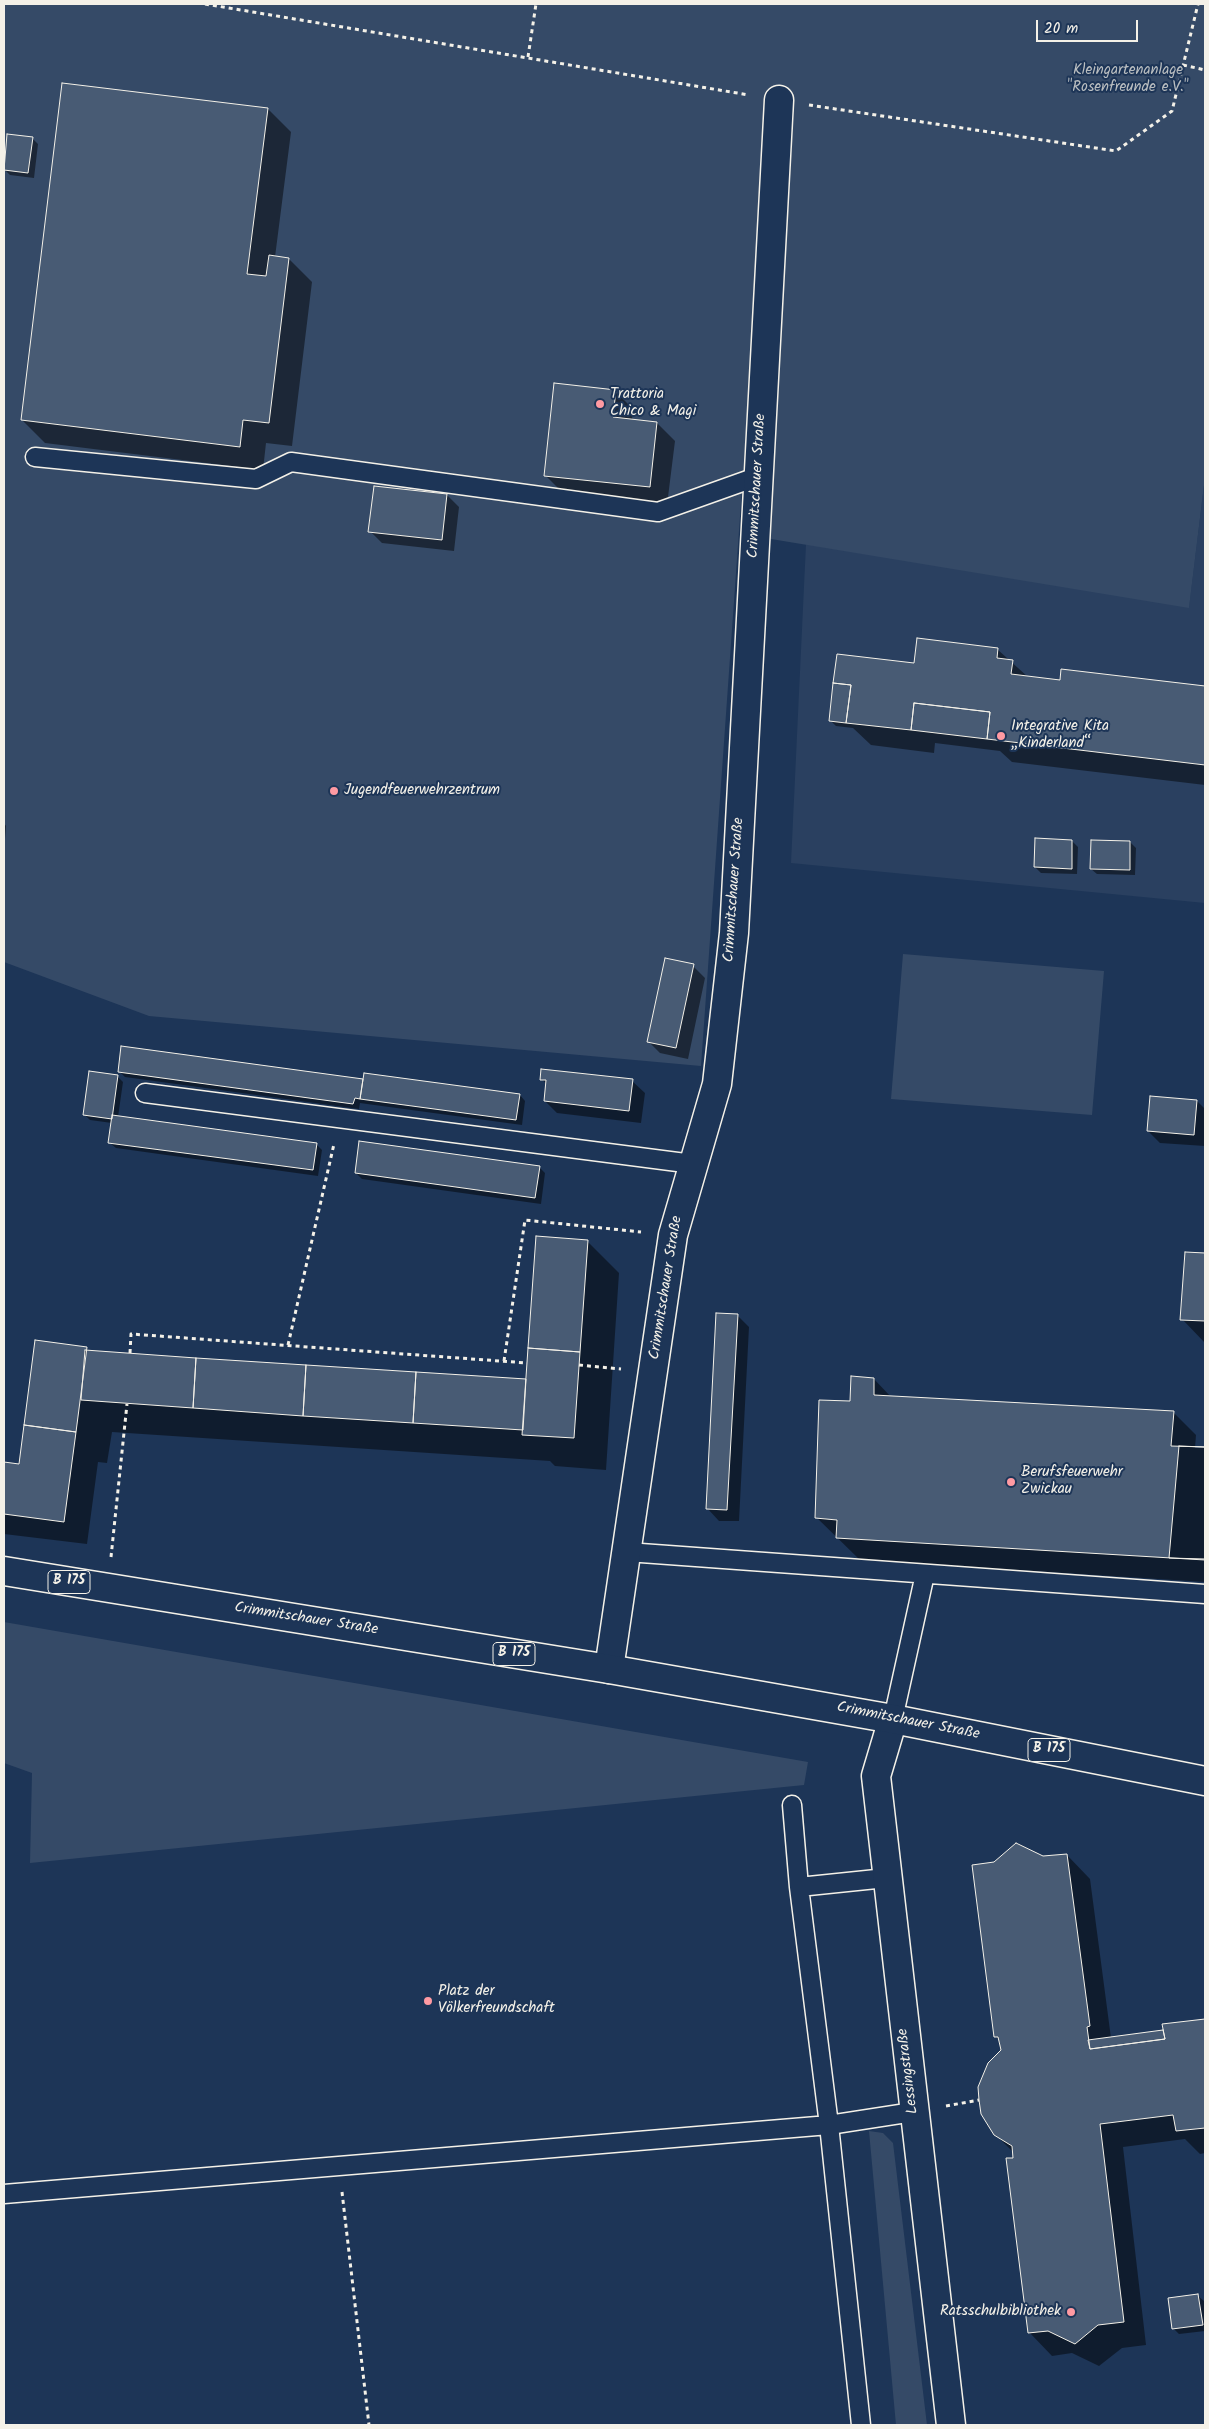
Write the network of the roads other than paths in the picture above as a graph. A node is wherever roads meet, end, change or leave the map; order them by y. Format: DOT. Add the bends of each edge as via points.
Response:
graph roads {
  1 [pos="779,100"];
  2 [pos="35,457"];
  3 [pos="759,476"];
  4 [pos="145,1093"];
  5 [pos="693,1164"];
  6 [pos="627,1552"];
  7 [pos="4,1571"];
  8 [pos="925,1574"];
  9 [pos="1205,1594"];
  10 [pos="609,1669"];
  11 [pos="893,1719"];
  12 [pos="1205,1781"];
  13 [pos="792,1805"];
  14 [pos="886,1878"];
  15 [pos="799,1887"];
  16 [pos="914,2112"];
  17 [pos="829,2125"];
  18 [pos="4,2194"];
  19 [pos="861,2425"];
  20 [pos="951,2425"];
  1 -- 3 [label="street, Crimmitschauer Straße"];
  2 -- 3 [label="lane" via="256,479 291,462 658,512"];
  3 -- 5 [label="street, Crimmitschauer Straße" via="734,934 717,1084"];
  4 -- 5 [label="lane"];
  5 -- 6 [label="street, Crimmitschauer Straße" via="673,1235"];
  6 -- 8 [label="lane"];
  6 -- 10 [label="street, Crimmitschauer Straße"];
  7 -- 10 [label="street, Crimmitschauer Straße / B 175"];
  8 -- 9 [label="lane"];
  8 -- 11 [label="lane"];
  10 -- 11 [label="street, Crimmitschauer Straße / B 175"];
  11 -- 12 [label="street, Crimmitschauer Straße / B 175"];
  11 -- 14 [label="street, Lessingstraße" via="876,1776"];
  13 -- 15 [label="lane"];
  14 -- 15 [label="lane"];
  14 -- 16 [label="street, Lessingstraße"];
  15 -- 17 [label="lane"];
  16 -- 17 [label="lane"];
  16 -- 20 [label="street, Lessingstraße"];
  17 -- 18 [label="lane"];
  17 -- 19 [label="lane"];
}
